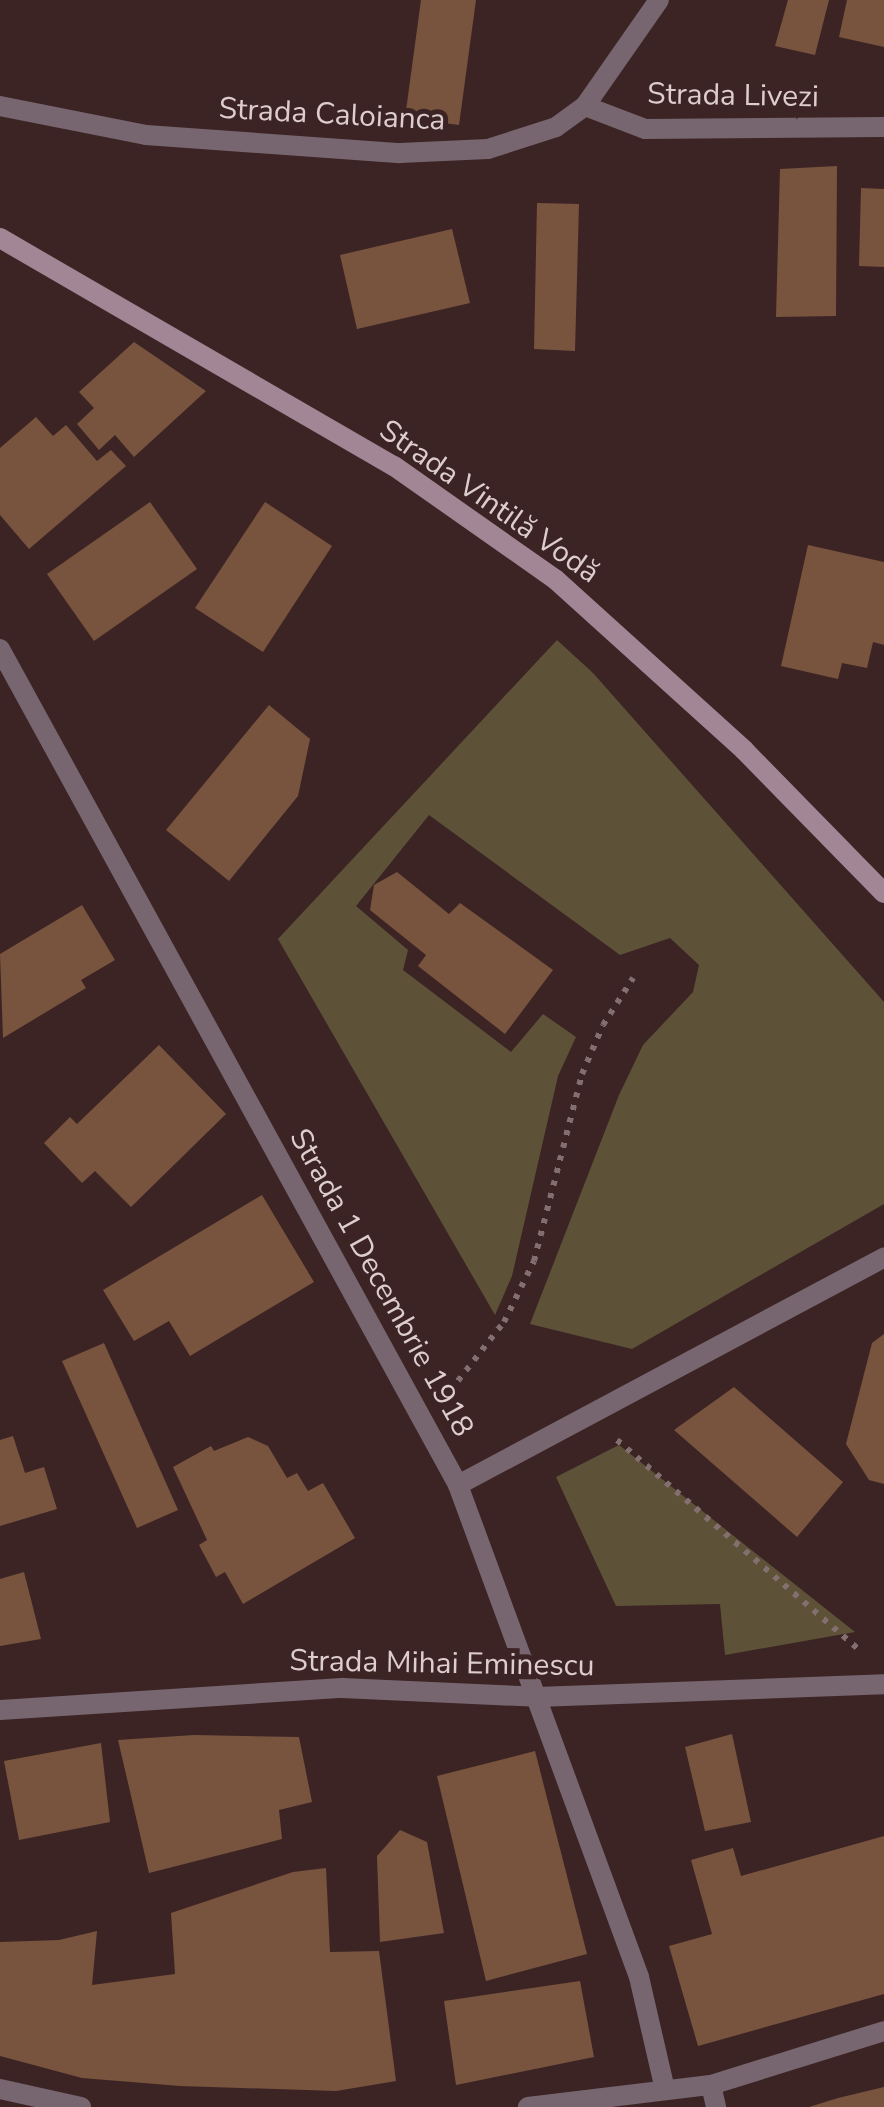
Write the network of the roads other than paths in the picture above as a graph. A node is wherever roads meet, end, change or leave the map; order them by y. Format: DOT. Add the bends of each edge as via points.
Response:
graph roads {
  1 [pos="659,0"];
  2 [pos="0,106"];
  3 [pos="585,106"];
  4 [pos="884,127"];
  5 [pos="0,238"];
  6 [pos="0,649"];
  7 [pos="884,893"];
  8 [pos="884,1258"];
  9 [pos="458,1486"];
  10 [pos="884,1684"];
  11 [pos="537,1697"];
  12 [pos="0,1710"];
  13 [pos="884,2031"];
  14 [pos="710,2085"];
  15 [pos="0,2089"];
  16 [pos="665,2090"];
  17 [pos="81,2107"];
  18 [pos="528,2107"];
  19 [pos="716,2107"];
  1 -- 3 [label="street, Strada Caloianca"];
  2 -- 3 [label="street, Strada Caloianca" via="146,135 400,153 514,142 556,127"];
  3 -- 4 [label="street, Strada Livezi" via="644,129"];
  5 -- 7 [label="main road, Strada Vintilă Vodă" via="394,466 555,578 744,750"];
  6 -- 9 [label="street, Strada 1 Decembrie 1918"];
  8 -- 9 [label="street"];
  9 -- 11 [label="street, Strada 1 Decembrie 1918"];
  10 -- 11 [label="street, Strada Mihai Eminescu"];
  11 -- 12 [label="street, Strada Mihai Eminescu" via="342,1688"];
  11 -- 16 [label="street, Strada 1 Decembrie 1918" via="639,1978"];
  13 -- 14 [label="street"];
  14 -- 16 [label="street"];
  14 -- 19 [label="street"];
  15 -- 17 [label="street"];
  16 -- 18 [label="street"];
}
